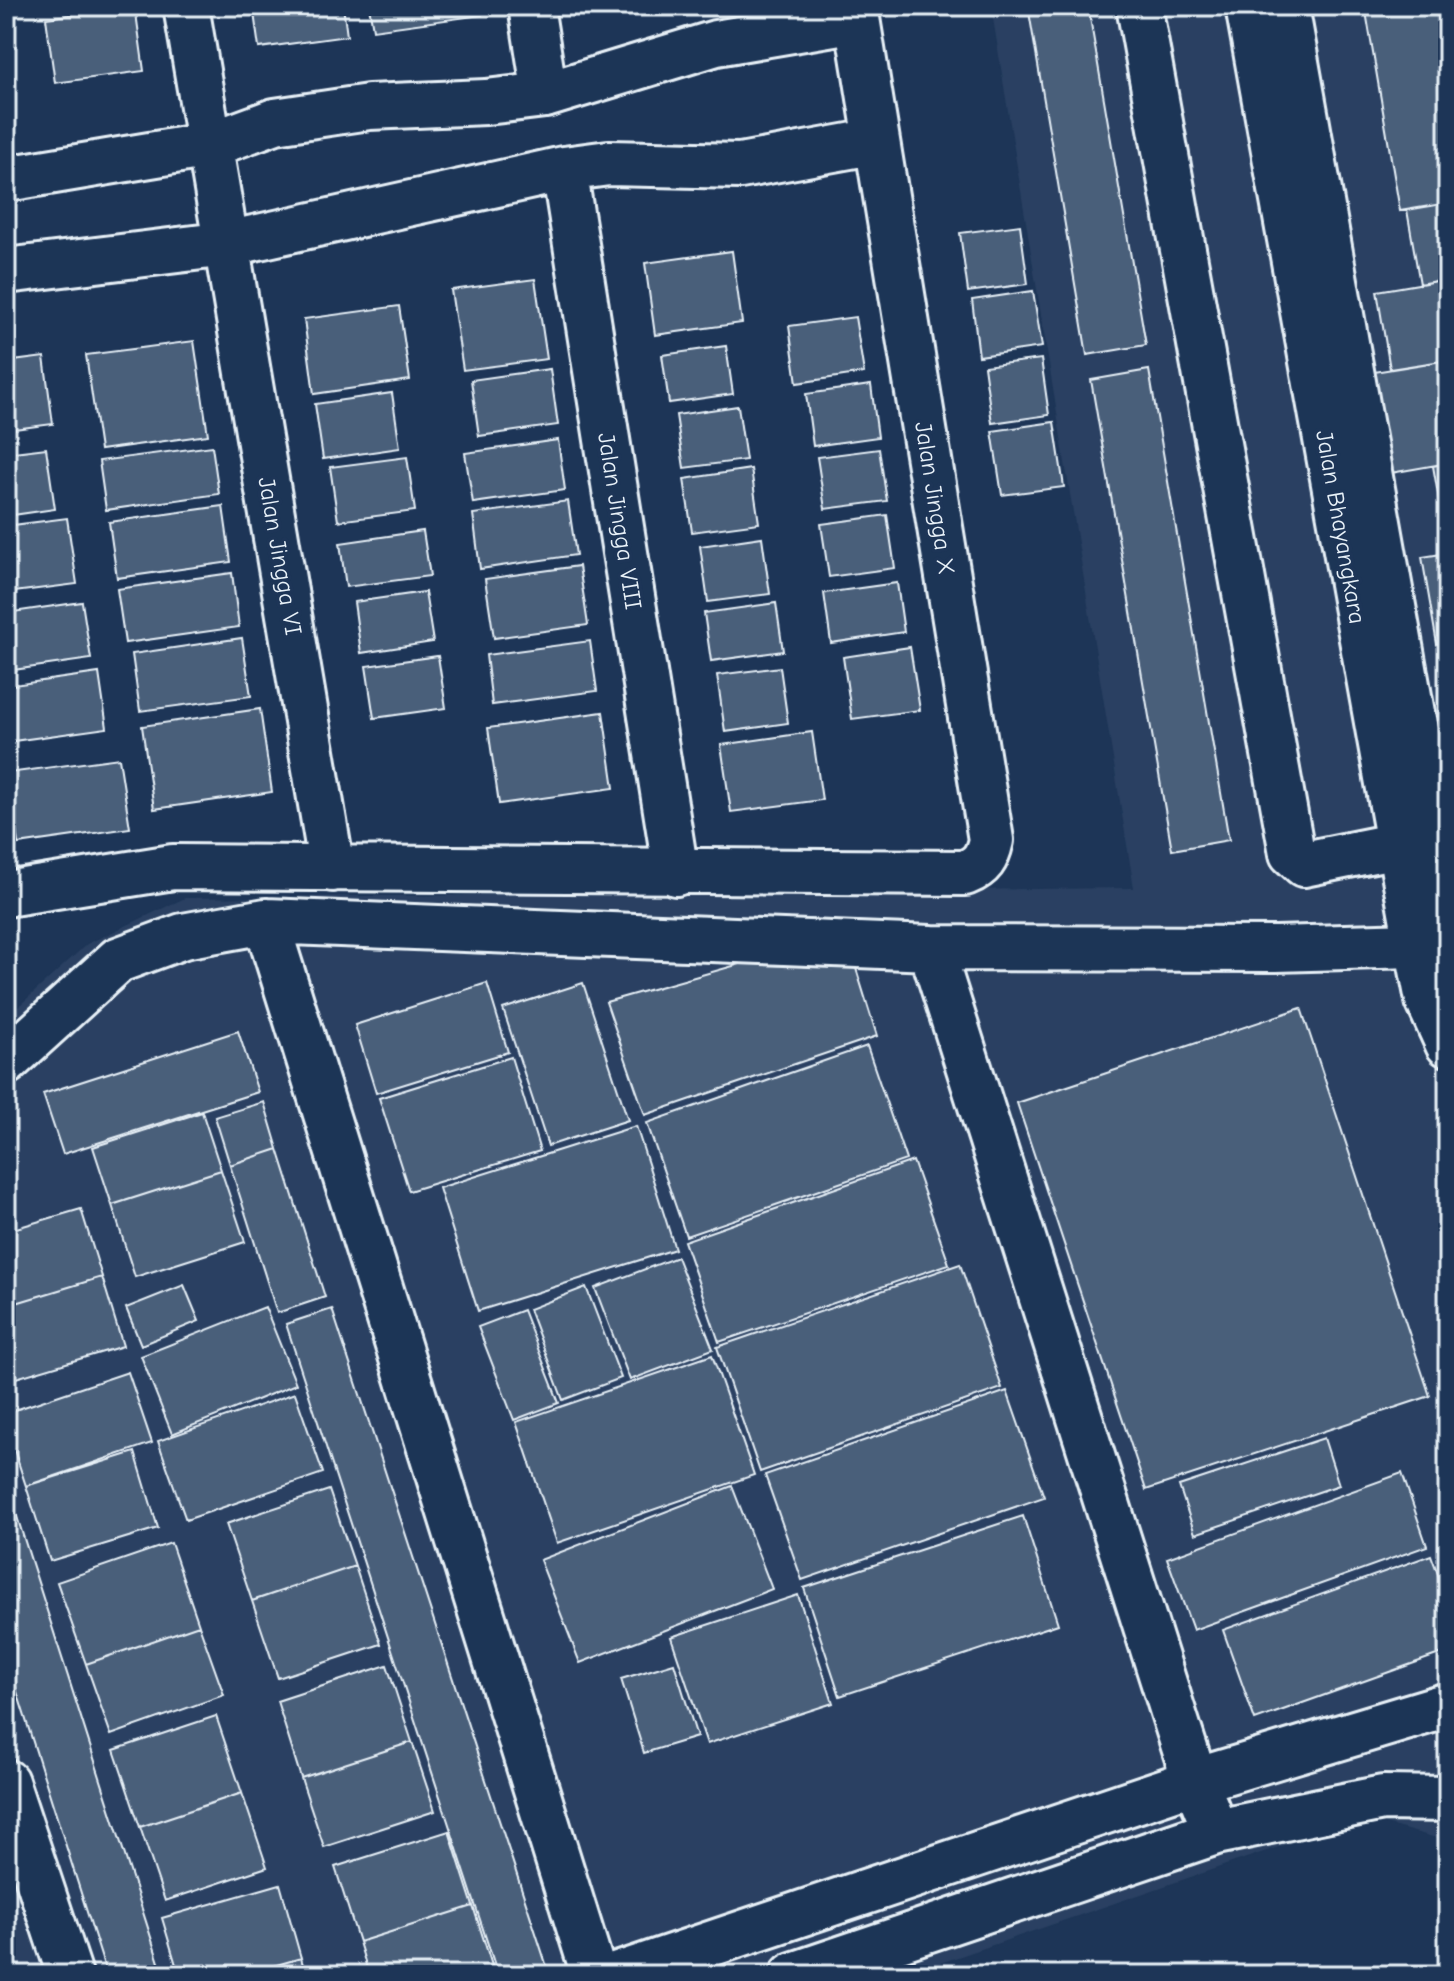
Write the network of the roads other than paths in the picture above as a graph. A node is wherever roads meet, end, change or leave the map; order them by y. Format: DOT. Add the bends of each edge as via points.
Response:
graph roads {
  1 [pos="186,6"];
  2 [pos="531,6"];
  3 [pos="1139,6"];
  4 [pos="1248,6"];
  5 [pos="1286,6"];
  6 [pos="856,12"];
  7 [pos="545,95"];
  8 [pos="877,141"];
  9 [pos="210,145"];
  10 [pos="564,169"];
  11 [pos="6,179"];
  12 [pos="227,244"];
  13 [pos="6,271"];
  14 [pos="1398,845"];
  15 [pos="332,869"];
  16 [pos="676,873"];
  17 [pos="6,894"];
  18 [pos="266,921"];
  19 [pos="1438,934"];
  20 [pos="931,948"];
  21 [pos="1448,1044"];
  22 [pos="6,1062"];
  23 [pos="1448,1705"];
  24 [pos="1195,1781"];
  25 [pos="6,1782"];
  26 [pos="1448,1799"];
  27 [pos="1216,1832"];
  28 [pos="70,1975"];
  29 [pos="594,1975"];
  30 [pos="618,1975"];
  31 [pos="793,1975"];
  1 -- 9 [label="street, Jalan Jingga VI"];
  2 -- 7 [label="street"];
  3 -- 14 [label="street" via="1292,853 1304,864"];
  4 -- 14 [label="street, Jalan Bhayangkara"];
  5 -- 19 [label="street, Jalan Bhayangkara"];
  6 -- 7 [label="street" via="716,43"];
  6 -- 8 [label="street, Jalan Jingga X"];
  7 -- 9 [label="street" via="369,107 275,121"];
  8 -- 10 [label="street" via="740,166 609,163"];
  8 -- 16 [label="street, Jalan Jingga X" via="991,840 988,856 965,873"];
  9 -- 11 [label="street"];
  9 -- 12 [label="street, Jalan Jingga VI"];
  10 -- 12 [label="street"];
  10 -- 16 [label="street, Jalan Jingga VIII"];
  12 -- 13 [label="street"];
  12 -- 15 [label="street, Jalan Jingga VI"];
  14 -- 19 [label="street, Jalan Bhayangkara"];
  15 -- 16 [label="street"];
  15 -- 17 [label="street" via="173,867"];
  18 -- 20 [label="street"];
  18 -- 22 [label="street" via="183,936 118,960"];
  18 -- 29 [label="street"];
  19 -- 20 [label="street" via="1276,949"];
  19 -- 21 [label="street, Jalan Bhayangkara" via="1428,1000"];
  20 -- 24 [label="street"];
  23 -- 24 [label="street"];
  24 -- 27 [label="street"];
  24 -- 30 [label="street"];
  25 -- 28 [label="street"];
  26 -- 27 [label="street" via="1383,1798"];
  27 -- 31 [label="street"];
}
